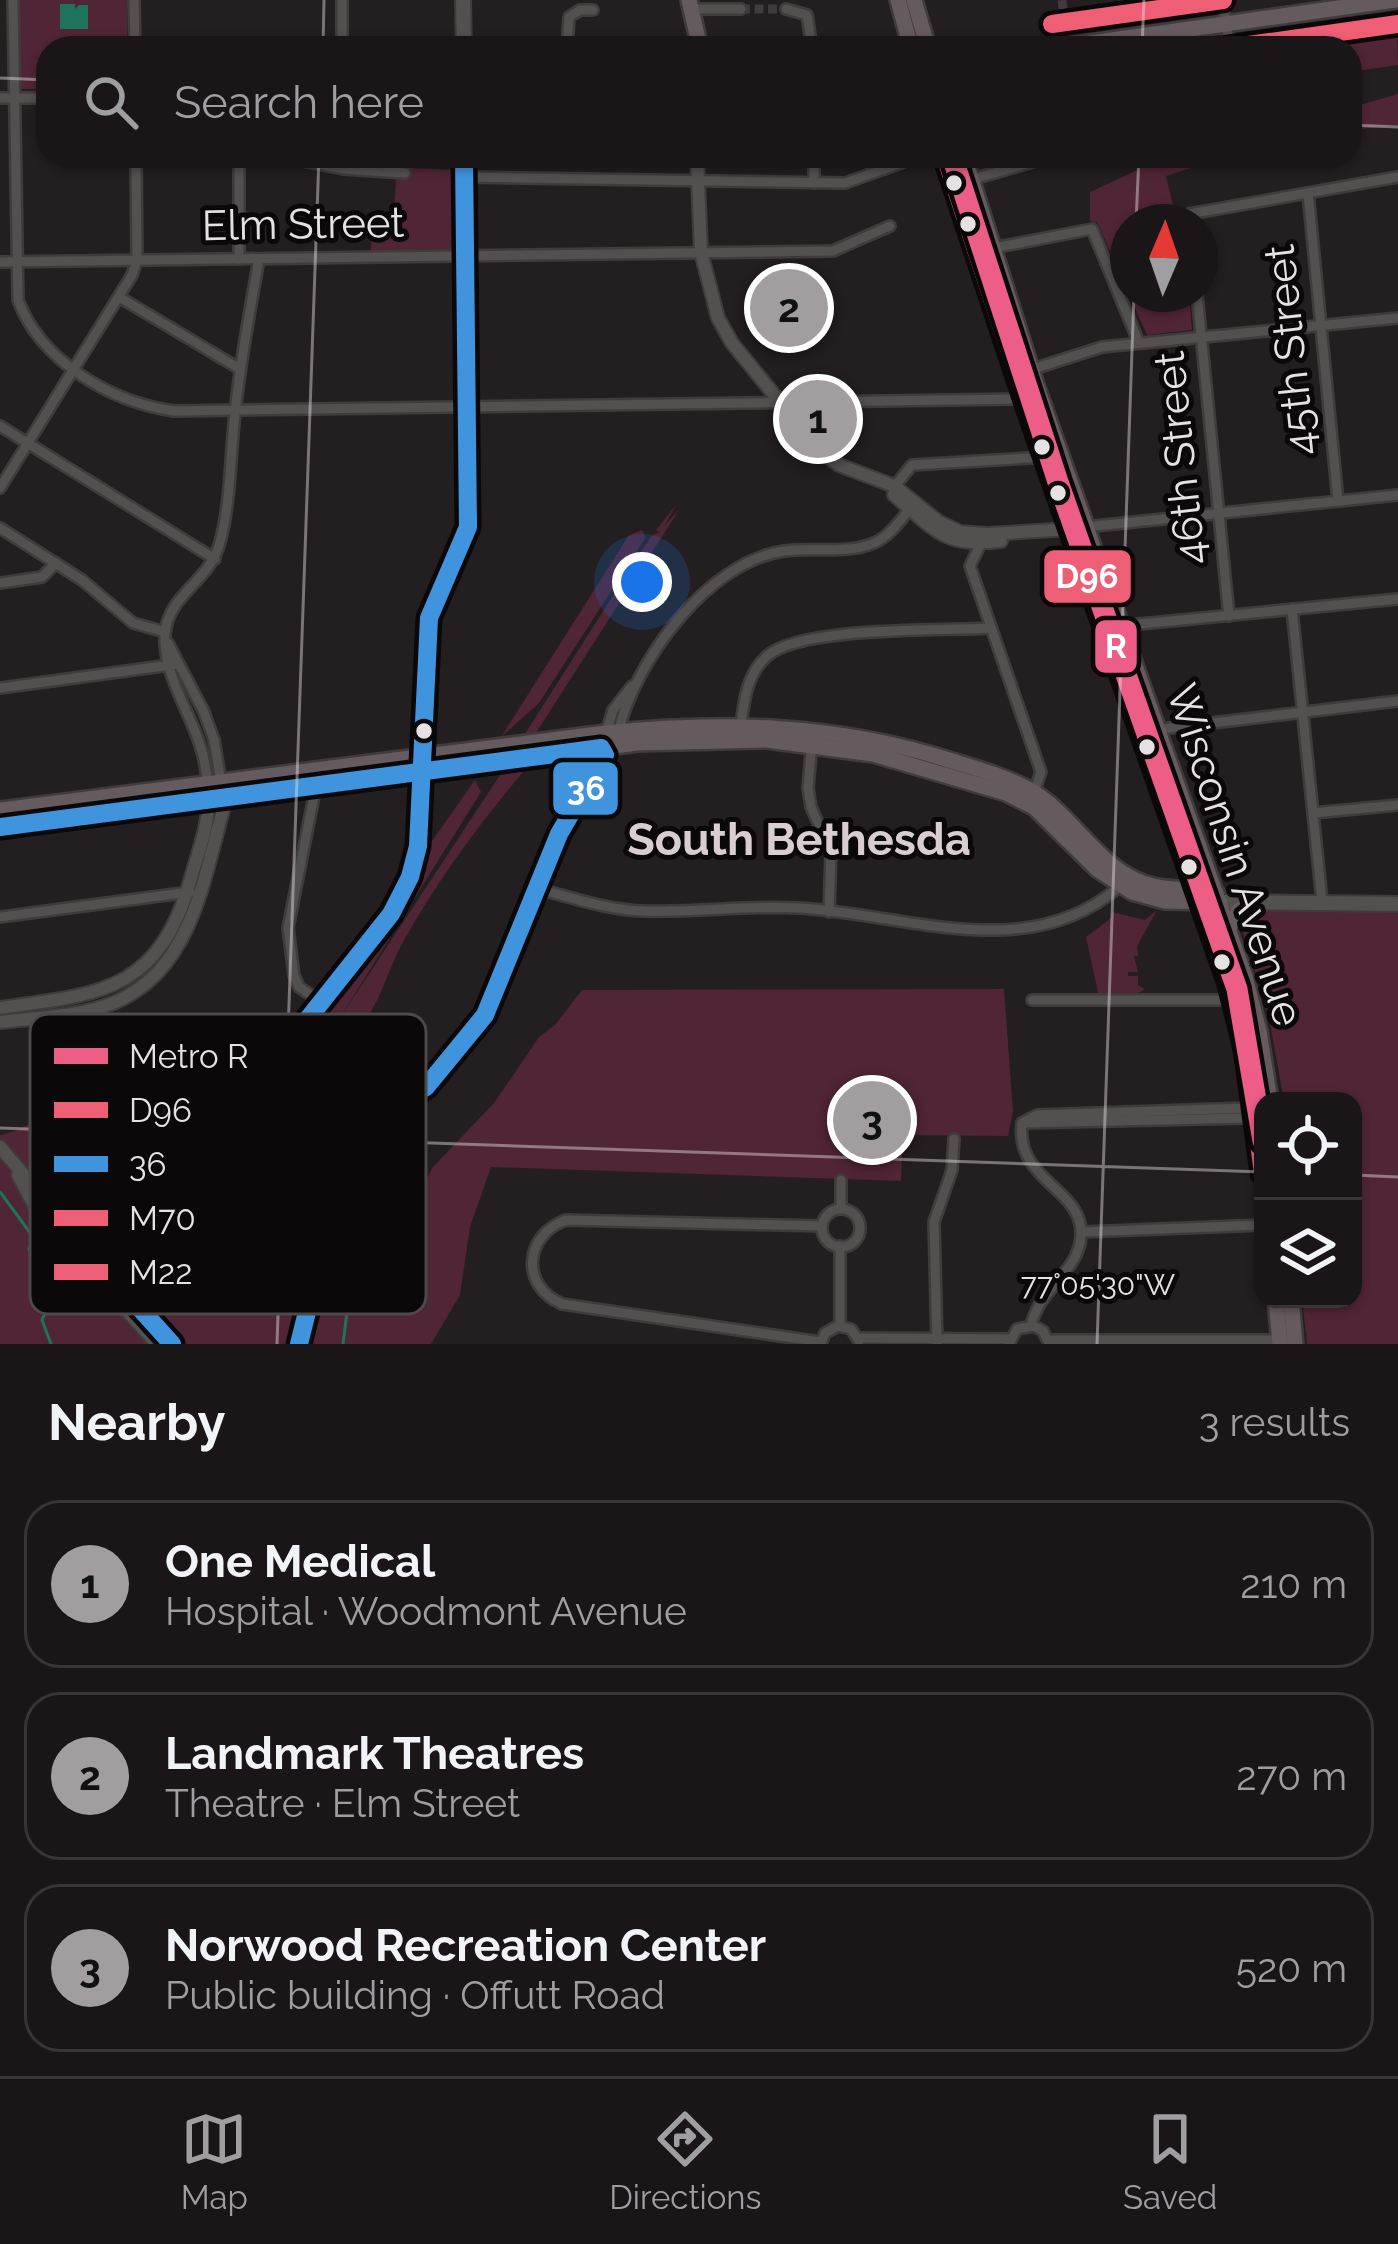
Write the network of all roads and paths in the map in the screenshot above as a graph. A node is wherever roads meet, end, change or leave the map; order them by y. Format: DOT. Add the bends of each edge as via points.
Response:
graph roads {
  1 [pos="13,0"];
  2 [pos="134,0"];
  3 [pos="342,0"];
  4 [pos="463,0"];
  5 [pos="898,0"];
  6 [pos="914,0"];
  7 [pos="1222,0"];
  8 [pos="1396,0"];
  9 [pos="691,4"];
  10 [pos="741,9"];
  11 [pos="786,9"];
  12 [pos="593,10"];
  13 [pos="1226,24"];
  14 [pos="135,36"];
  15 [pos="342,36"];
  16 [pos="464,36"];
  17 [pos="568,36"];
  18 [pos="698,36"];
  19 [pos="811,36"];
  20 [pos="908,36"];
  21 [pos="924,36"];
  22 [pos="1129,36"];
  23 [pos="1228,36"];
  24 [pos="0,98"];
  25 [pos="14,98"];
  26 [pos="36,98"];
  27 [pos="136,168"];
  28 [pos="239,168"];
  29 [pos="339,168"];
  30 [pos="464,168"];
  31 [pos="698,168"];
  32 [pos="814,168"];
  33 [pos="887,168"];
  34 [pos="949,168"];
  35 [pos="968,168"];
  36 [pos="1013,168"];
  37 [pos="344,169"];
  38 [pos="406,173"];
  39 [pos="464,177"];
  40 [pos="1398,177"];
  41 [pos="698,180"];
  42 [pos="972,180"];
  43 [pos="814,183"];
  44 [pos="956,190"];
  45 [pos="1308,193"];
  46 [pos="1218,212"];
  47 [pos="890,226"];
  48 [pos="984,250"];
  49 [pos="701,252"];
  50 [pos="465,254"];
  51 [pos="239,259"];
  52 [pos="259,259"];
  53 [pos="137,260"];
  54 [pos="15,261"];
  55 [pos="0,262"];
  56 [pos="119,297"];
  57 [pos="1199,312"];
  58 [pos="1398,319"];
  59 [pos="1322,327"];
  60 [pos="1201,339"];
  61 [pos="1139,343"];
  62 [pos="1013,364"];
  63 [pos="74,369"];
  64 [pos="240,369"];
  65 [pos="1031,370"];
  66 [pos="1032,397"];
  67 [pos="784,402"];
  68 [pos="466,406"];
  69 [pos="235,409"];
  70 [pos="0,426"];
  71 [pos="28,443"];
  72 [pos="1046,457"];
  73 [pos="0,488"];
  74 [pos="892,490"];
  75 [pos="1398,495"];
  76 [pos="1338,501"];
  77 [pos="909,510"];
  78 [pos="1218,512"];
  79 [pos="0,528"];
  80 [pos="1078,528"];
  81 [pos="974,540"];
  82 [pos="215,559"];
  83 [pos="56,563"];
  84 [pos="0,583"];
  85 [pos="1398,599"];
  86 [pos="1292,609"];
  87 [pos="1229,616"];
  88 [pos="1119,626"];
  89 [pos="991,628"];
  90 [pos="165,632"];
  91 [pos="173,665"];
  92 [pos="0,688"];
  93 [pos="1398,701"];
  94 [pos="1302,710"];
  95 [pos="741,725"];
  96 [pos="1151,730"];
  97 [pos="813,737"];
  98 [pos="609,743"];
  99 [pos="422,763"];
  100 [pos="215,790"];
  101 [pos="315,792"];
  102 [pos="1033,799"];
  103 [pos="1398,805"];
  104 [pos="0,810"];
  105 [pos="1313,814"];
  106 [pos="0,827"];
  107 [pos="1120,886"];
  108 [pos="535,888"];
  109 [pos="194,892"];
  110 [pos="1213,897"];
  111 [pos="1253,901"];
  112 [pos="1322,901"];
  113 [pos="1398,904"];
  114 [pos="829,912"];
  115 [pos="0,917"];
  116 [pos="1229,928"];
  117 [pos="1243,998"];
  118 [pos="1032,1000"];
  119 [pos="322,1003"];
  120 [pos="0,1009"];
  121 [pos="29,1011"];
  122 [pos="313,1014"];
  123 [pos="0,1022"];
  124 [pos="426,1087"];
  125 [pos="1257,1092"];
  126 [pos="1268,1092"];
  127 [pos="1254,1116"];
  128 [pos="954,1139"];
  129 [pos="0,1147"];
  130 [pos="841,1180"];
  131 [pos="30,1197"];
  132 [pos="843,1206"];
  133 [pos="822,1226"];
  134 [pos="1254,1226"];
  135 [pos="1082,1232"];
  136 [pos="840,1246"];
  137 [pos="1278,1308"];
  138 [pos="1291,1308"];
  139 [pos="135,1314"];
  140 [pos="142,1314"];
  141 [pos="306,1314"];
  142 [pos="840,1326"];
  143 [pos="1030,1326"];
  144 [pos="859,1341"];
  145 [pos="936,1342"];
  146 [pos="1009,1342"];
  147 [pos="1049,1342"];
  148 [pos="1287,1342"];
  149 [pos="821,1343"];
  150 [pos="1161,1343"];
  151 [pos="158,1344"];
  152 [pos="172,1344"];
  153 [pos="299,1344"];
  1 -- 25 [label="street"];
  2 -- 14 [label="street"];
  3 -- 15 [label="street"];
  4 -- 16 [label="main road"];
  5 -- 20 [label="main road"];
  6 -- 21 [label="main road"];
  7 -- 13 [label="street"];
  8 -- 13 [label="main road"];
  9 -- 10 [label="street"];
  9 -- 18 [label="main road"];
  11 -- 19 [label="street" via="809,18"];
  12 -- 17 [label="street" via="569,17"];
  13 -- 22 [label="main road"];
  13 -- 23 [label="street"];
  24 -- 25 [label="street"];
  25 -- 26 [label="street"];
  25 -- 54 [label="street"];
  27 -- 53 [label="street"];
  28 -- 51 [label="street"];
  29 -- 37 [label="street"];
  30 -- 39 [label="main road"];
  31 -- 41 [label="street"];
  32 -- 43 [label="street"];
  33 -- 43 [label="street" via="845,183"];
  34 -- 44 [label="main road, Wisconsin Avenue"];
  35 -- 42 [label="main road, Wisconsin Avenue"];
  36 -- 42 [label="street"];
  37 -- 38 [label="street"];
  39 -- 41 [label="street"];
  39 -- 50 [label="main road"];
  40 -- 45 [label="street"];
  41 -- 43 [label="street"];
  41 -- 49 [label="street"];
  42 -- 44 [label="street"];
  42 -- 48 [label="main road, Wisconsin Avenue"];
  44 -- 48 [label="main road, Wisconsin Avenue"];
  45 -- 46 [label="street"];
  45 -- 59 [label="street, 45th Street"];
  47 -- 49 [label="street, Elm Street" via="838,251"];
  48 -- 61 [label="street" via="1092,230"];
  48 -- 62 [label="main road, Wisconsin Avenue"];
  48 -- 65 [label="main road, Wisconsin Avenue"];
  49 -- 50 [label="street, Elm Street"];
  49 -- 67 [label="street" via="723,328"];
  50 -- 52 [label="street, Elm Street"];
  50 -- 68 [label="main road"];
  51 -- 52 [label="street, Elm Street"];
  51 -- 53 [label="street, Elm Street"];
  52 -- 64 [label="street"];
  53 -- 54 [label="street, Elm Street"];
  53 -- 56 [label="street"];
  54 -- 55 [label="street, Elm Street"];
  54 -- 63 [label="street" via="27,324"];
  56 -- 63 [label="street"];
  56 -- 64 [label="street"];
  57 -- 60 [label="street, 46th Street"];
  58 -- 59 [label="street"];
  59 -- 60 [label="street"];
  59 -- 76 [label="street, 45th Street"];
  60 -- 61 [label="street"];
  60 -- 78 [label="street, 46th Street"];
  61 -- 65 [label="street"];
  62 -- 65 [label="street"];
  62 -- 66 [label="main road, Wisconsin Avenue"];
  63 -- 69 [label="street" via="148,407"];
  63 -- 71 [label="street"];
  64 -- 69 [label="street"];
  65 -- 66 [label="main road, Wisconsin Avenue"];
  66 -- 67 [label="street"];
  66 -- 72 [label="main road, Wisconsin Avenue"];
  66 -- 80 [label="main road, Wisconsin Avenue"];
  67 -- 68 [label="street"];
  67 -- 74 [label="street" via="819,450"];
  68 -- 69 [label="street"];
  68 -- 99 [label="main road" via="468,527 431,607"];
  69 -- 82 [label="street"];
  70 -- 71 [label="street"];
  71 -- 73 [label="street"];
  71 -- 82 [label="street"];
  72 -- 74 [label="street" via="912,465"];
  72 -- 80 [label="main road, Wisconsin Avenue"];
  74 -- 77 [label="street"];
  74 -- 81 [label="street"];
  75 -- 76 [label="street"];
  76 -- 78 [label="street"];
  77 -- 81 [label="street" via="938,534"];
  77 -- 98 [label="street" via="874,544 782,551 713,581 640,678"];
  78 -- 80 [label="street"];
  78 -- 87 [label="street, 46th Street"];
  79 -- 83 [label="street"];
  80 -- 81 [label="street"];
  80 -- 88 [label="main road, Wisconsin Avenue"];
  80 -- 96 [label="main road, Wisconsin Avenue"];
  81 -- 89 [label="street" via="970,566"];
  82 -- 90 [label="street" via="172,609"];
  83 -- 84 [label="street" via="42,577"];
  83 -- 90 [label="street" via="133,623"];
  85 -- 86 [label="street"];
  86 -- 87 [label="street"];
  86 -- 94 [label="street"];
  87 -- 88 [label="street"];
  88 -- 96 [label="main road, Wisconsin Avenue"];
  89 -- 95 [label="street" via="783,645 750,680"];
  89 -- 102 [label="street" via="1041,772"];
  90 -- 91 [label="street"];
  91 -- 92 [label="street"];
  91 -- 100 [label="street" via="205,712"];
  93 -- 94 [label="street"];
  94 -- 96 [label="street"];
  94 -- 105 [label="street"];
  95 -- 97 [label="main road"];
  95 -- 98 [label="main road"];
  96 -- 110 [label="main road, Wisconsin Avenue"];
  97 -- 98 [label="main road"];
  97 -- 102 [label="main road"];
  97 -- 102 [label="main road" via="929,753"];
  97 -- 114 [label="street" via="811,807 829,842"];
  98 -- 99 [label="main road"];
  98 -- 108 [label="street"];
  99 -- 100 [label="main road"];
  99 -- 101 [label="main road"];
  99 -- 119 [label="main road" via="410,878"];
  100 -- 101 [label="main road"];
  100 -- 104 [label="main road"];
  100 -- 106 [label="main road"];
  100 -- 109 [label="street" via="222,814"];
  101 -- 119 [label="street" via="288,928 299,987"];
  102 -- 107 [label="main road"];
  102 -- 110 [label="main road" via="1050,802 1127,876"];
  103 -- 105 [label="street"];
  105 -- 112 [label="street"];
  107 -- 110 [label="main road" via="1153,899"];
  107 -- 114 [label="street" via="1086,910 1024,928 934,929"];
  108 -- 114 [label="street" via="640,911"];
  108 -- 124 [label="street" via="499,988"];
  109 -- 115 [label="street"];
  109 -- 121 [label="street" via="182,943 142,986 103,1006"];
  110 -- 111 [label="main road"];
  110 -- 116 [label="main road, Wisconsin Avenue"];
  110 -- 117 [label="main road, Wisconsin Avenue"];
  111 -- 112 [label="main road"];
  111 -- 116 [label="main road"];
  112 -- 113 [label="main road"];
  116 -- 117 [label="main road, Wisconsin Avenue"];
  117 -- 118 [label="street"];
  117 -- 125 [label="main road, Wisconsin Avenue"];
  117 -- 126 [label="main road, Wisconsin Avenue"];
  119 -- 122 [label="main road"];
  120 -- 121 [label="street"];
  121 -- 123 [label="street"];
  127 -- 135 [label="street" via="1022,1123 1030,1166 1070,1204"];
  128 -- 145 [label="street" via="934,1222"];
  129 -- 131 [label="street"];
  130 -- 132 [label="street"];
  132 -- 133 [label="street"];
  132 -- 136 [label="street" via="860,1230"];
  133 -- 136 [label="street"];
  133 -- 149 [label="street" via="566,1220 544,1232 529,1257 535,1283 562,1304"];
  134 -- 135 [label="street"];
  135 -- 143 [label="street" via="1076,1257 1040,1299"];
  136 -- 142 [label="street"];
  137 -- 148 [label="main road"];
  138 -- 148 [label="main road"];
  139 -- 151 [label="main road"];
  140 -- 152 [label="main road"];
  141 -- 153 [label="street"];
  142 -- 144 [label="street"];
  142 -- 149 [label="street"];
  143 -- 146 [label="street"];
  143 -- 147 [label="street"];
  144 -- 145 [label="street"];
  145 -- 146 [label="street"];
  147 -- 150 [label="street"];
  148 -- 150 [label="street"];
}
